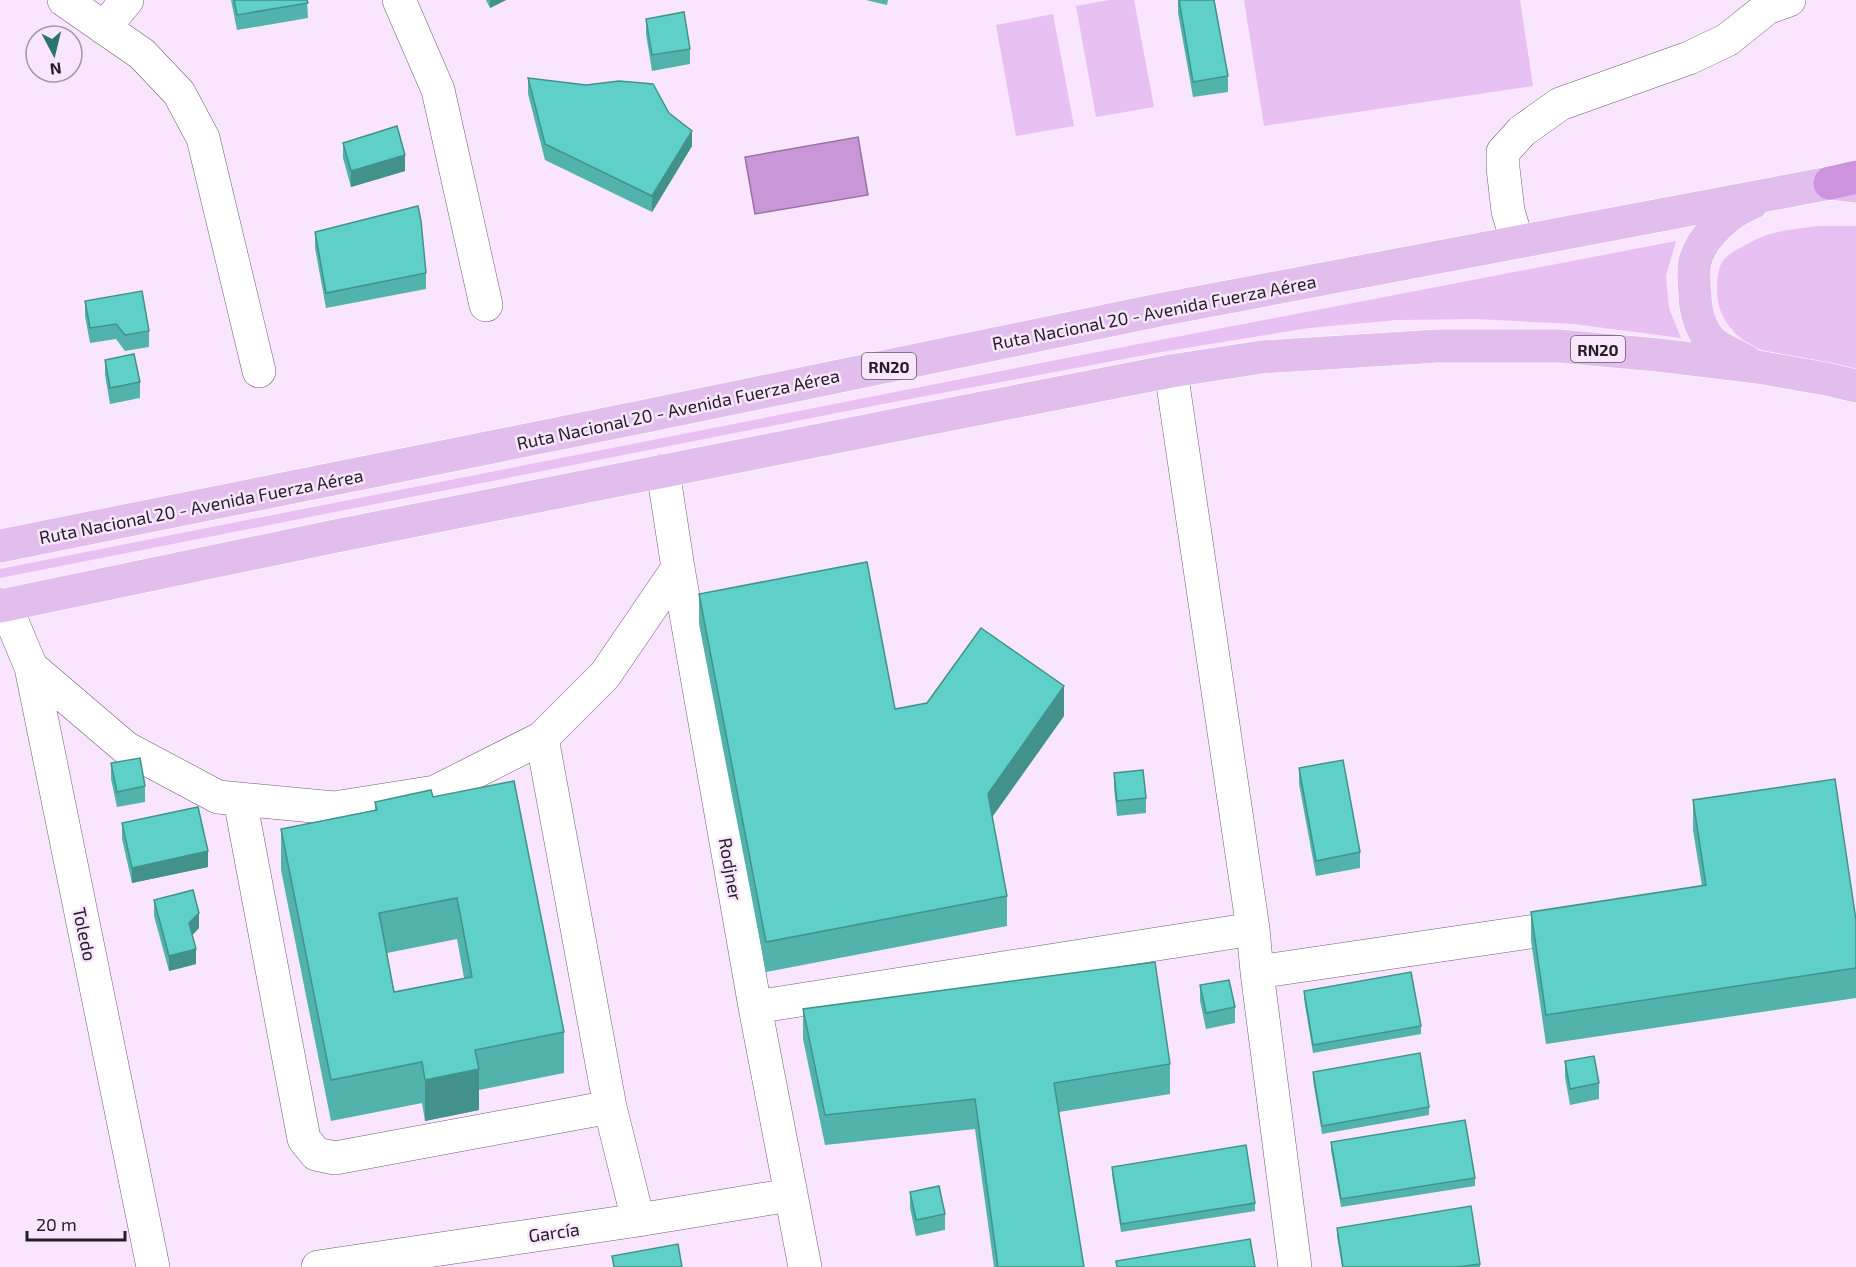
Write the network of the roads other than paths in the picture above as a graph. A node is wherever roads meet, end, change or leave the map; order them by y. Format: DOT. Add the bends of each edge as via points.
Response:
graph roads {
  1 [pos="64,0"];
  2 [pos="127,0"];
  3 [pos="399,0"];
  4 [pos="1789,0"];
  5 [pos="104,28"];
  6 [pos="1847,182"];
  7 [pos="1773,194"];
  8 [pos="1517,241"];
  9 [pos="486,305"];
  10 [pos="1758,367"];
  11 [pos="259,371"];
  12 [pos="1171,371"];
  13 [pos="1856,387"];
  14 [pos="663,471"];
  15 [pos="3,545"];
  16 [pos="678,568"];
  17 [pos="3,606"];
  18 [pos="31,667"];
  19 [pos="542,738"];
  20 [pos="240,800"];
  21 [pos="1253,929"];
  22 [pos="1536,932"];
  23 [pos="1257,972"];
  24 [pos="754,1007"];
  25 [pos="610,1107"];
  26 [pos="790,1195"];
  27 [pos="638,1220"];
  28 [pos="153,1267"];
  29 [pos="318,1267"];
  30 [pos="805,1267"];
  31 [pos="1295,1267"];
  1 -- 5 [label="street"];
  2 -- 5 [label="street"];
  3 -- 9 [label="street" via="438,90"];
  4 -- 8 [label="street" via="1767,8 1727,39 1699,53 1560,104 1522,130 1503,152 1508,211"];
  5 -- 11 [label="street" via="142,54 179,93 203,138"];
  6 -- 7 [label="main road, RN20"];
  7 -- 8 [label="main road, Ruta Nacional 20 - Avenida Fuerza Aérea / RN20"];
  7 -- 10 [label="main road, RN20" via="1744,206 1728,218 1705,243 1695,261 1695,305 1702,328 1713,342"];
  8 -- 15 [label="main road, Ruta Nacional 20 - Avenida Fuerza Aérea / RN20"];
  10 -- 12 [label="main road, RN20" via="1558,346 1450,346 1262,357"];
  10 -- 13 [label="main road, RN20"];
  12 -- 14 [label="main road, RN20"];
  12 -- 21 [label="street"];
  14 -- 16 [label="street, Rodjner"];
  14 -- 17 [label="main road, RN20"];
  16 -- 19 [label="street" via="605,675"];
  16 -- 24 [label="street, Rodjner"];
  17 -- 18 [label="street, Toledo"];
  18 -- 20 [label="street" via="126,748 219,797"];
  18 -- 28 [label="street, Toledo"];
  19 -- 20 [label="street" via="435,792 334,808"];
  19 -- 25 [label="street"];
  20 -- 25 [label="street" via="304,1139 316,1154 335,1158"];
  21 -- 23 [label="street"];
  21 -- 24 [label="street"];
  22 -- 23 [label="street"];
  23 -- 31 [label="street"];
  24 -- 26 [label="street, Rodjner"];
  25 -- 27 [label="street"];
  26 -- 27 [label="street, García"];
  26 -- 30 [label="street, Rodjner"];
  27 -- 29 [label="street, García"];
}
